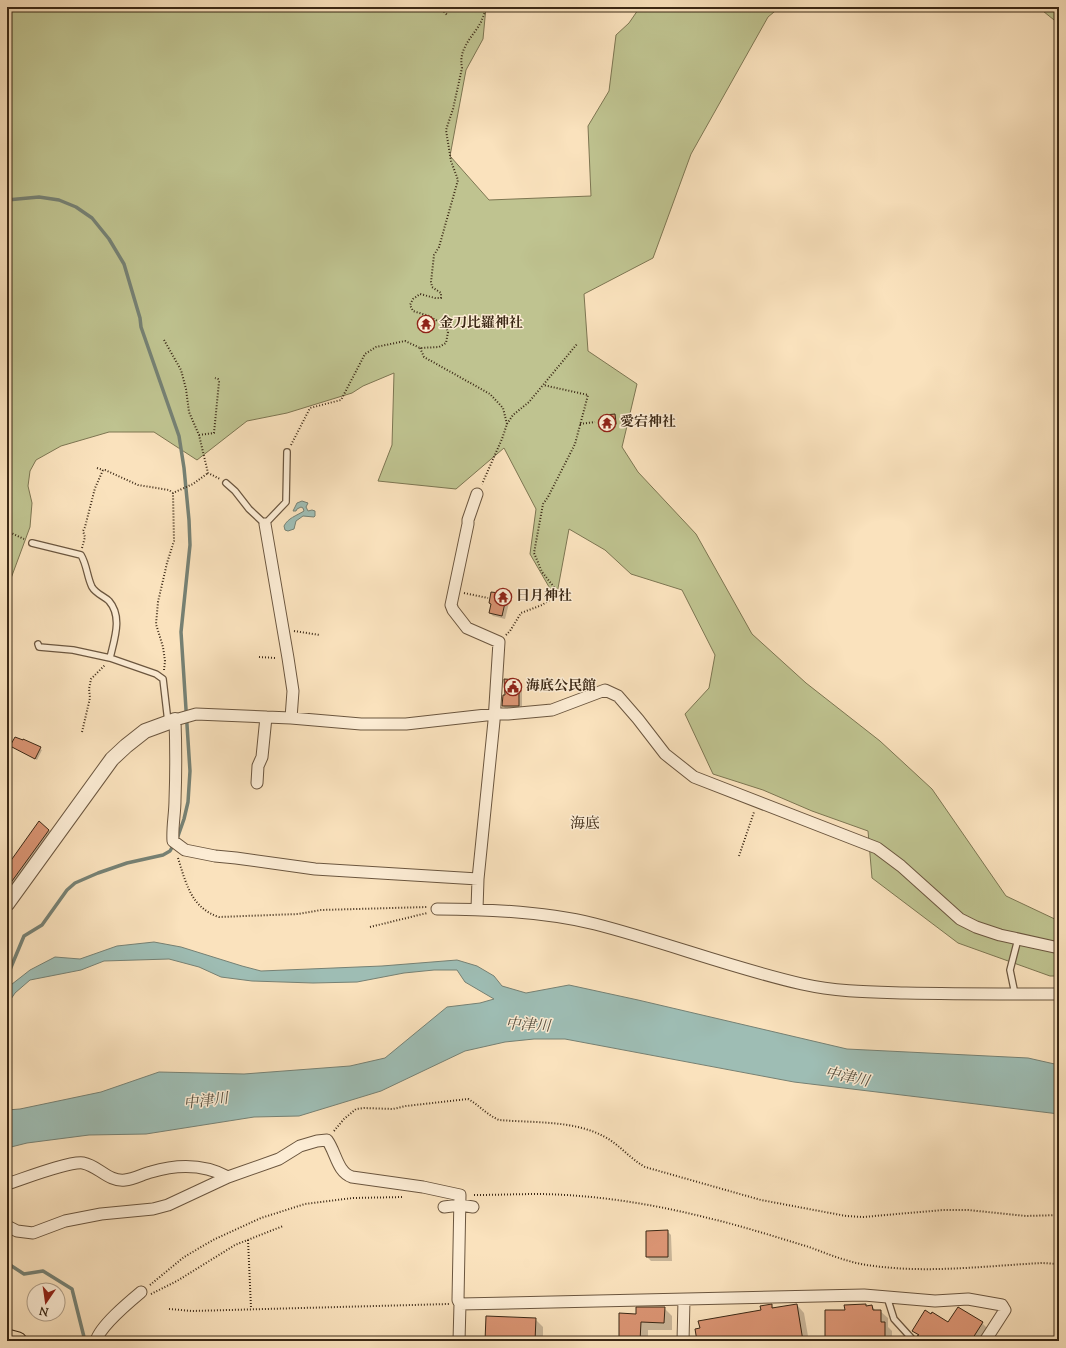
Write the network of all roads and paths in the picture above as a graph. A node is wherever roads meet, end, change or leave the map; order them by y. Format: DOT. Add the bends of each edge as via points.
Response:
graph roads {
  1 [pos="440,7"];
  2 [pos="487,7"];
  3 [pos="448,16"];
  4 [pos="164,340"];
  5 [pos="577,344"];
  6 [pos="420,348"];
  7 [pos="215,378"];
  8 [pos="543,385"];
  9 [pos="595,422"];
  10 [pos="507,424"];
  11 [pos="580,424"];
  12 [pos="199,435"];
  13 [pos="287,452"];
  14 [pos="97,468"];
  15 [pos="103,470"];
  16 [pos="208,473"];
  17 [pos="226,483"];
  18 [pos="173,493"];
  19 [pos="477,494"];
  20 [pos="265,524"];
  21 [pos="7,531"];
  22 [pos="32,543"];
  23 [pos="81,555"];
  24 [pos="455,591"];
  25 [pos="488,598"];
  26 [pos="284,630"];
  27 [pos="320,635"];
  28 [pos="496,641"];
  29 [pos="38,644"];
  30 [pos="110,658"];
  31 [pos="259,658"];
  32 [pos="288,658"];
  33 [pos="105,664"];
  34 [pos="163,679"];
  35 [pos="495,714"];
  36 [pos="266,717"];
  37 [pos="292,718"];
  38 [pos="171,721"];
  39 [pos="82,732"];
  40 [pos="261,777"];
  41 [pos="758,802"];
  42 [pos="181,848"];
  43 [pos="739,856"];
  44 [pos="478,879"];
  45 [pos="7,904"];
  46 [pos="437,909"];
  47 [pos="476,909"];
  48 [pos="370,927"];
  49 [pos="1018,939"];
  50 [pos="1059,948"];
  51 [pos="1015,994"];
  52 [pos="1059,994"];
  53 [pos="327,1140"];
  54 [pos="228,1177"];
  55 [pos="7,1184"];
  56 [pos="408,1196"];
  57 [pos="460,1200"];
  58 [pos="473,1207"];
  59 [pos="444,1208"];
  60 [pos="1059,1215"];
  61 [pos="7,1226"];
  62 [pos="283,1226"];
  63 [pos="248,1240"];
  64 [pos="1059,1264"];
  65 [pos="140,1293"];
  66 [pos="887,1297"];
  67 [pos="684,1300"];
  68 [pos="460,1304"];
  69 [pos="169,1309"];
  70 [pos="251,1309"];
  71 [pos="7,1338"];
  72 [pos="18,1341"];
  73 [pos="96,1341"];
  74 [pos="459,1341"];
  75 [pos="682,1341"];
  76 [pos="914,1341"];
  77 [pos="985,1341"];
  1 -- 3 [label="path"];
  2 -- 6 [label="path" via="463,54 453,110 446,130 451,161 458,180 439,247 434,255 430,282 432,287 441,293 441,298 420,294 410,305 413,311 429,316 446,326 446,343 439,347"];
  4 -- 12 [label="path" via="181,370 189,412"];
  5 -- 8 [label="path"];
  6 -- 10 [label="path" via="424,357 490,394 503,408"];
  6 -- 13 [label="path" via="405,341 376,347 365,354 341,400 310,408"];
  7 -- 12 [label="path" via="219,382 214,433"];
  8 -- 10 [label="path"];
  8 -- 11 [label="path" via="588,395"];
  9 -- 11 [label="path"];
  10 -- 19 [label="path"];
  11 -- 28 [label="path" via="575,444 543,504 534,553 542,572 554,587 552,599 521,613 510,631"];
  12 -- 16 [label="path"];
  13 -- 20 [label="lane" via="286,502"];
  14 -- 15 [label="path"];
  15 -- 18 [label="path" via="138,485 169,490"];
  15 -- 23 [label="path" via="94,488 85,527 81,530 85,537"];
  16 -- 17 [label="path"];
  16 -- 18 [label="path" via="193,484"];
  17 -- 20 [label="lane"];
  18 -- 34 [label="path" via="174,541 158,602 156,624 165,661"];
  19 -- 24 [label="street" via="468,520"];
  20 -- 26 [label="street"];
  21 -- 22 [label="path"];
  22 -- 23 [label="lane"];
  23 -- 30 [label="lane" via="95,592 110,603 115,614 117,629"];
  24 -- 25 [label="path"];
  24 -- 28 [label="street" via="451,605 467,628"];
  26 -- 27 [label="path"];
  26 -- 32 [label="street"];
  28 -- 35 [label="street" via="499,642 499,649"];
  29 -- 30 [label="lane" via="39,647 73,650"];
  30 -- 34 [label="lane" via="156,674"];
  31 -- 32 [label="path"];
  32 -- 37 [label="street" via="293,691"];
  33 -- 39 [label="path" via="91,679 90,698"];
  34 -- 38 [label="lane"];
  35 -- 37 [label="street" via="406,724 361,724"];
  35 -- 41 [label="street" via="552,710 605,690 618,696 666,754 694,777"];
  35 -- 44 [label="street"];
  36 -- 37 [label="street"];
  36 -- 38 [label="street" via="196,714"];
  36 -- 40 [label="street" via="262,757 258,766"];
  38 -- 42 [label="street" via="176,764 172,830 173,841"];
  38 -- 45 [label="street" via="145,731 112,759"];
  41 -- 43 [label="path"];
  41 -- 49 [label="street" via="877,848 902,866 960,919 976,927"];
  42 -- 44 [label="street" via="215,856 315,869"];
  42 -- 46 [label="path" via="178,857 187,888 201,908 219,917 298,914 321,910 433,906"];
  44 -- 47 [label="street"];
  46 -- 47 [label="street"];
  46 -- 48 [label="path"];
  47 -- 51 [label="street" via="561,917 594,924 742,968 841,991"];
  49 -- 50 [label="street"];
  49 -- 51 [label="lane" via="1010,970"];
  51 -- 52 [label="street"];
  53 -- 54 [label="street" via="300,1146 279,1158"];
  53 -- 57 [label="street" via="347,1176 423,1187"];
  53 -- 60 [label="path" via="356,1109 394,1109 468,1099 499,1120 566,1125 584,1129 605,1137 645,1167 761,1200 852,1217 944,1210 1026,1216"];
  54 -- 55 [label="street" via="206,1168 175,1166 126,1180 117,1180 82,1163"];
  54 -- 61 [label="street" via="168,1205 153,1209 93,1215 65,1221 33,1233 17,1231"];
  56 -- 65 [label="path" via="353,1198 313,1203 261,1218 215,1239 184,1257"];
  57 -- 58 [label="street"];
  57 -- 59 [label="street"];
  57 -- 64 [label="path" via="541,1194 629,1201 708,1218 866,1265 896,1269"];
  57 -- 68 [label="street"];
  62 -- 63 [label="path"];
  63 -- 65 [label="path" via="235,1245 177,1281 144,1296"];
  63 -- 70 [label="path"];
  65 -- 73 [label="street" via="103,1329"];
  66 -- 67 [label="street" via="864,1295"];
  66 -- 76 [label="lane" via="894,1319"];
  66 -- 77 [label="street" via="935,1301 968,1299 1002,1305 1005,1310"];
  67 -- 68 [label="street"];
  67 -- 75 [label="street"];
  68 -- 70 [label="path"];
  68 -- 74 [label="street"];
  69 -- 70 [label="path"];
  71 -- 72 [label="main road"];
}
